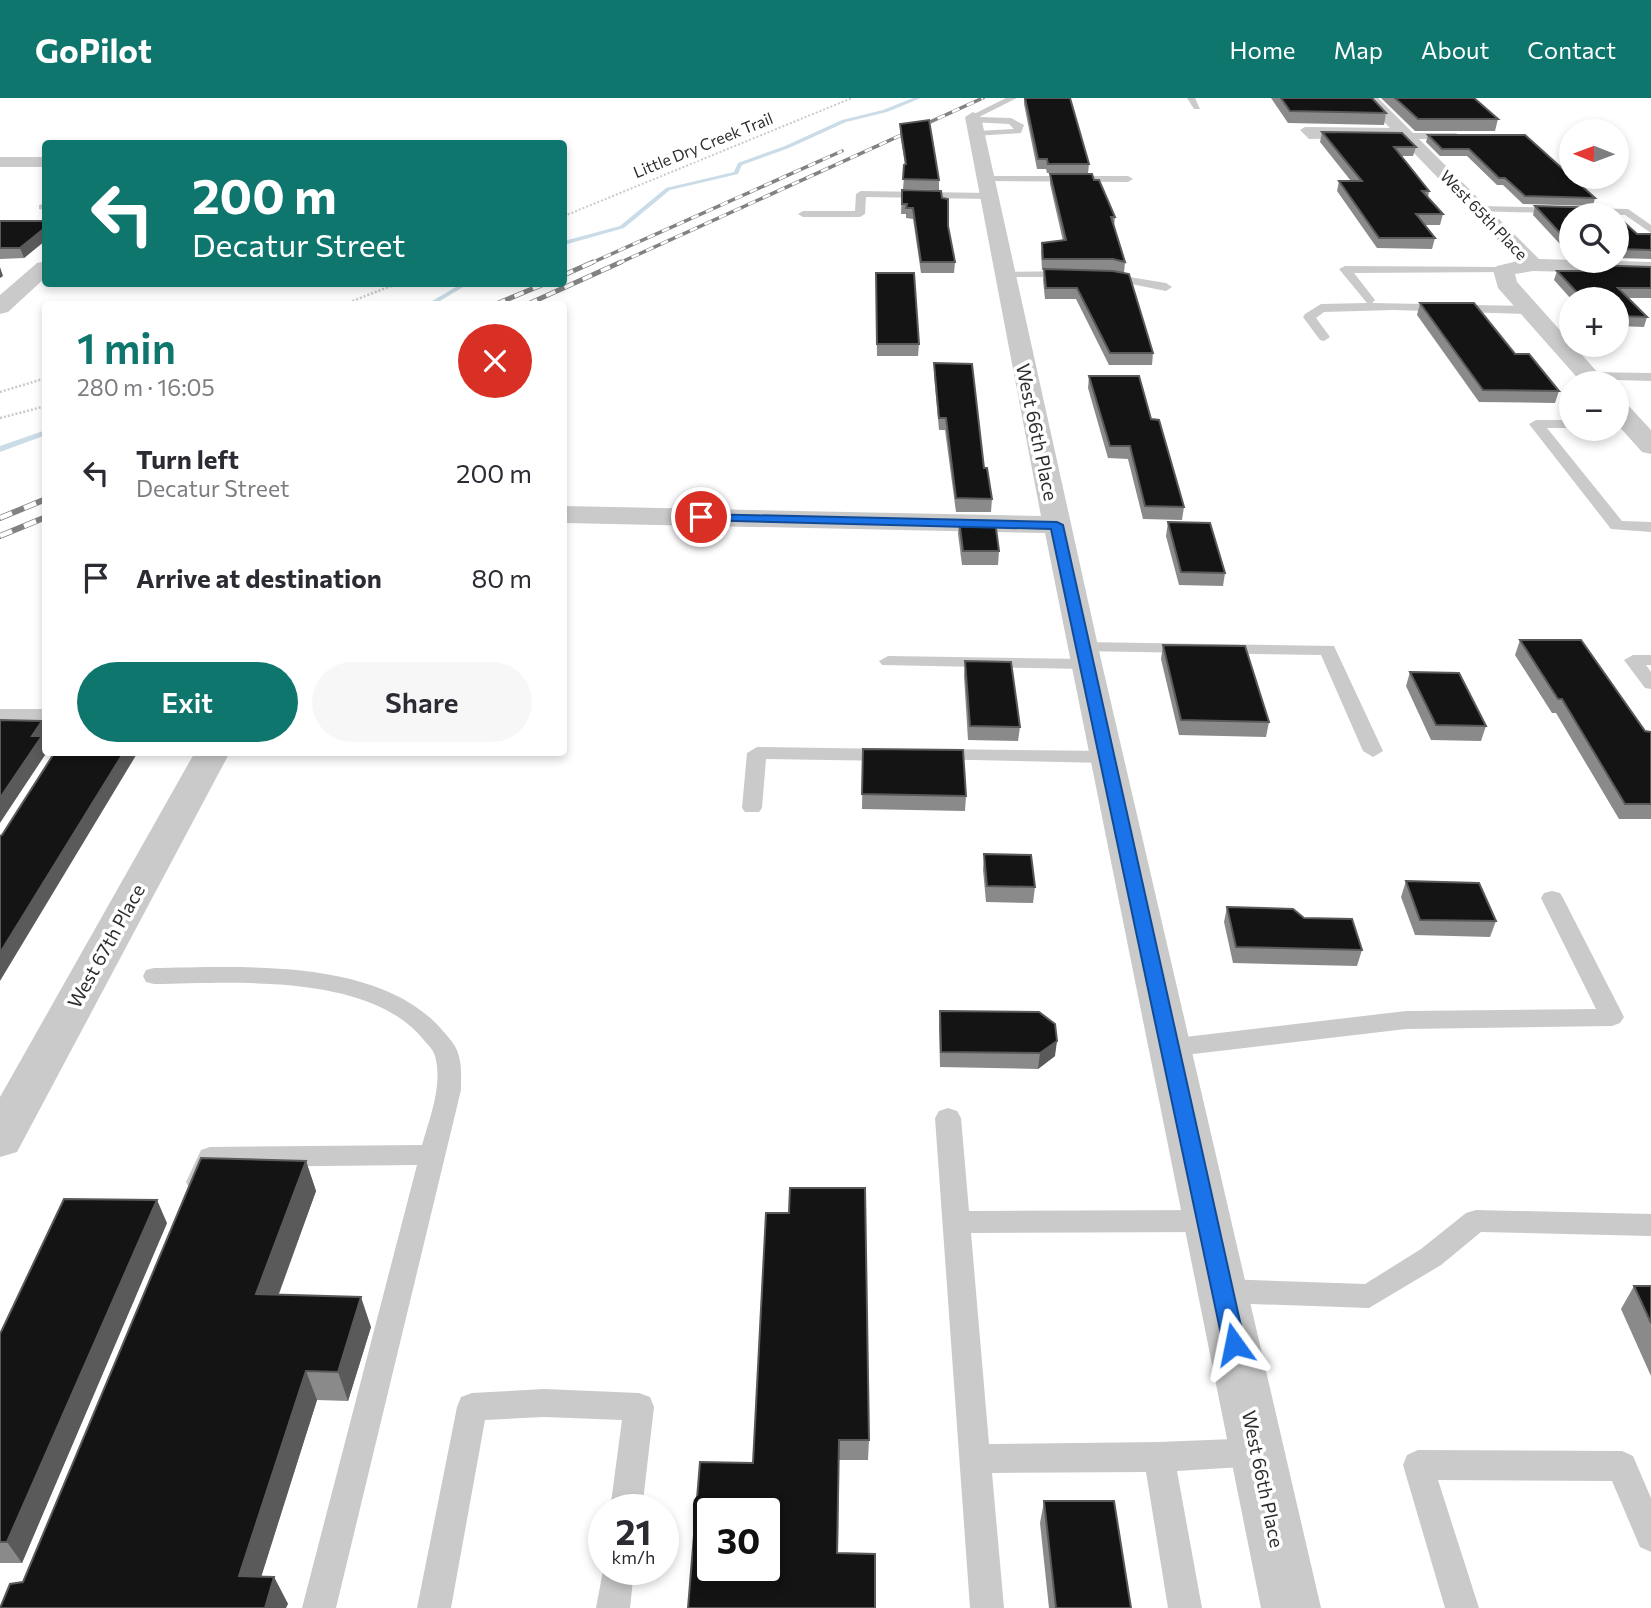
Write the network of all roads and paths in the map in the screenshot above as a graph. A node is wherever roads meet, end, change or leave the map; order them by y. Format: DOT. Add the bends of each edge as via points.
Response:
graph roads {
  1 [pos="852,98"];
  2 [pos="1013,98"];
  3 [pos="1191,98"];
  4 [pos="1369,98"];
  5 [pos="1197,107"];
  6 [pos="975,124"];
  7 [pos="1392,133"];
  8 [pos="1461,136"];
  9 [pos="0,162"];
  10 [pos="42,162"];
  11 [pos="1128,179"];
  12 [pos="988,193"];
  13 [pos="900,204"];
  14 [pos="1478,209"];
  15 [pos="803,214"];
  16 [pos="567,215"];
  17 [pos="1651,230"];
  18 [pos="1533,265"];
  19 [pos="11,267"];
  20 [pos="42,267"];
  21 [pos="1651,268"];
  22 [pos="42,270"];
  23 [pos="1504,270"];
  24 [pos="1004,275"];
  25 [pos="388,287"];
  26 [pos="1166,287"];
  27 [pos="1369,300"];
  28 [pos="353,301"];
  29 [pos="0,307"];
  30 [pos="1530,310"];
  31 [pos="1324,337"];
  32 [pos="1584,371"];
  33 [pos="1651,377"];
  34 [pos="1629,378"];
  35 [pos="42,379"];
  36 [pos="0,392"];
  37 [pos="42,407"];
  38 [pos="0,418"];
  39 [pos="1559,424"];
  40 [pos="1629,425"];
  41 [pos="1651,446"];
  42 [pos="567,514"];
  43 [pos="1057,525"];
  44 [pos="1651,527"];
  45 [pos="1084,655"];
  46 [pos="1651,660"];
  47 [pos="888,661"];
  48 [pos="1651,684"];
  49 [pos="0,715"];
  50 [pos="42,715"];
  51 [pos="1373,751"];
  52 [pos="211,756"];
  53 [pos="1107,757"];
  54 [pos="752,808"];
  55 [pos="1552,898"];
  56 [pos="154,976"];
  57 [pos="1168,1048"];
  58 [pos="948,1118"];
  59 [pos="0,1139"];
  60 [pos="433,1155"];
  61 [pos="188,1208"];
  62 [pos="1207,1221"];
  63 [pos="956,1222"];
  64 [pos="1651,1225"];
  65 [pos="1223,1291"];
  66 [pos="1258,1452"];
  67 [pos="1159,1457"];
  68 [pos="975,1459"];
  69 [pos="628,1494"];
  70 [pos="1651,1536"];
  71 [pos="616,1585"];
  72 [pos="319,1608"];
  73 [pos="433,1608"];
  74 [pos="613,1608"];
  75 [pos="987,1608"];
  76 [pos="1185,1608"];
  77 [pos="1291,1608"];
  78 [pos="1462,1608"];
  1 -- 16 [label="path, Little Dry Creek Trail"];
  2 -- 6 [label="lane"];
  3 -- 5 [label="lane"];
  4 -- 7 [label="street, West 65th Place"];
  6 -- 12 [label="street, West 66th Place"];
  7 -- 7 [label="lane" via="1305,130 1309,136"];
  7 -- 8 [label="lane"];
  7 -- 14 [label="street, West 65th Place"];
  9 -- 10 [label="street"];
  11 -- 12 [label="lane"];
  12 -- 13 [label="lane"];
  12 -- 15 [label="lane" via="860,194 860,214"];
  12 -- 24 [label="street, West 66th Place"];
  14 -- 17 [label="lane" via="1628,212"];
  14 -- 18 [label="street, West 65th Place"];
  18 -- 21 [label="street"];
  18 -- 23 [label="street, West 65th Place"];
  19 -- 20 [label="street"];
  22 -- 29 [label="street"];
  23 -- 27 [label="lane" via="1345,269"];
  23 -- 30 [label="street, West 65th Place" via="1506,283"];
  24 -- 26 [label="lane" via="1099,275"];
  24 -- 43 [label="street, West 66th Place"];
  25 -- 28 [label="path"];
  30 -- 31 [label="lane" via="1321,308 1309,317"];
  30 -- 32 [label="street, West 65th Place"];
  33 -- 34 [label="lane"];
  35 -- 36 [label="path"];
  37 -- 38 [label="path"];
  39 -- 44 [label="lane" via="1535,424 1617,526"];
  40 -- 41 [label="street"];
  42 -- 43 [label="street"];
  43 -- 45 [label="street, West 66th Place"];
  45 -- 47 [label="lane"];
  45 -- 51 [label="lane" via="1328,650"];
  45 -- 53 [label="street, West 66th Place"];
  46 -- 48 [label="lane" via="1633,660"];
  49 -- 50 [label="lane"];
  52 -- 59 [label="street, West 67th Place"];
  53 -- 54 [label="lane" via="757,753"];
  53 -- 57 [label="street, West 66th Place"];
  55 -- 57 [label="lane" via="1612,1017 1406,1020"];
  56 -- 60 [label="lane" via="264,976 327,982 383,998 419,1017 445,1050 449,1090"];
  57 -- 62 [label="street, West 66th Place"];
  58 -- 63 [label="lane"];
  60 -- 61 [label="lane" via="210,1157"];
  60 -- 72 [label="lane"];
  62 -- 63 [label="lane"];
  62 -- 65 [label="street, West 66th Place"];
  63 -- 68 [label="lane"];
  64 -- 65 [label="lane" via="1476,1221 1369,1296"];
  65 -- 66 [label="street, West 66th Place"];
  66 -- 67 [label="lane"];
  66 -- 77 [label="street, West 66th Place"];
  67 -- 68 [label="lane"];
  67 -- 76 [label="lane"];
  68 -- 75 [label="lane"];
  69 -- 73 [label="lane" via="639,1407 472,1407"];
  70 -- 78 [label="lane" via="1622,1466 1418,1465"];
  71 -- 74 [label="lane"];
}
